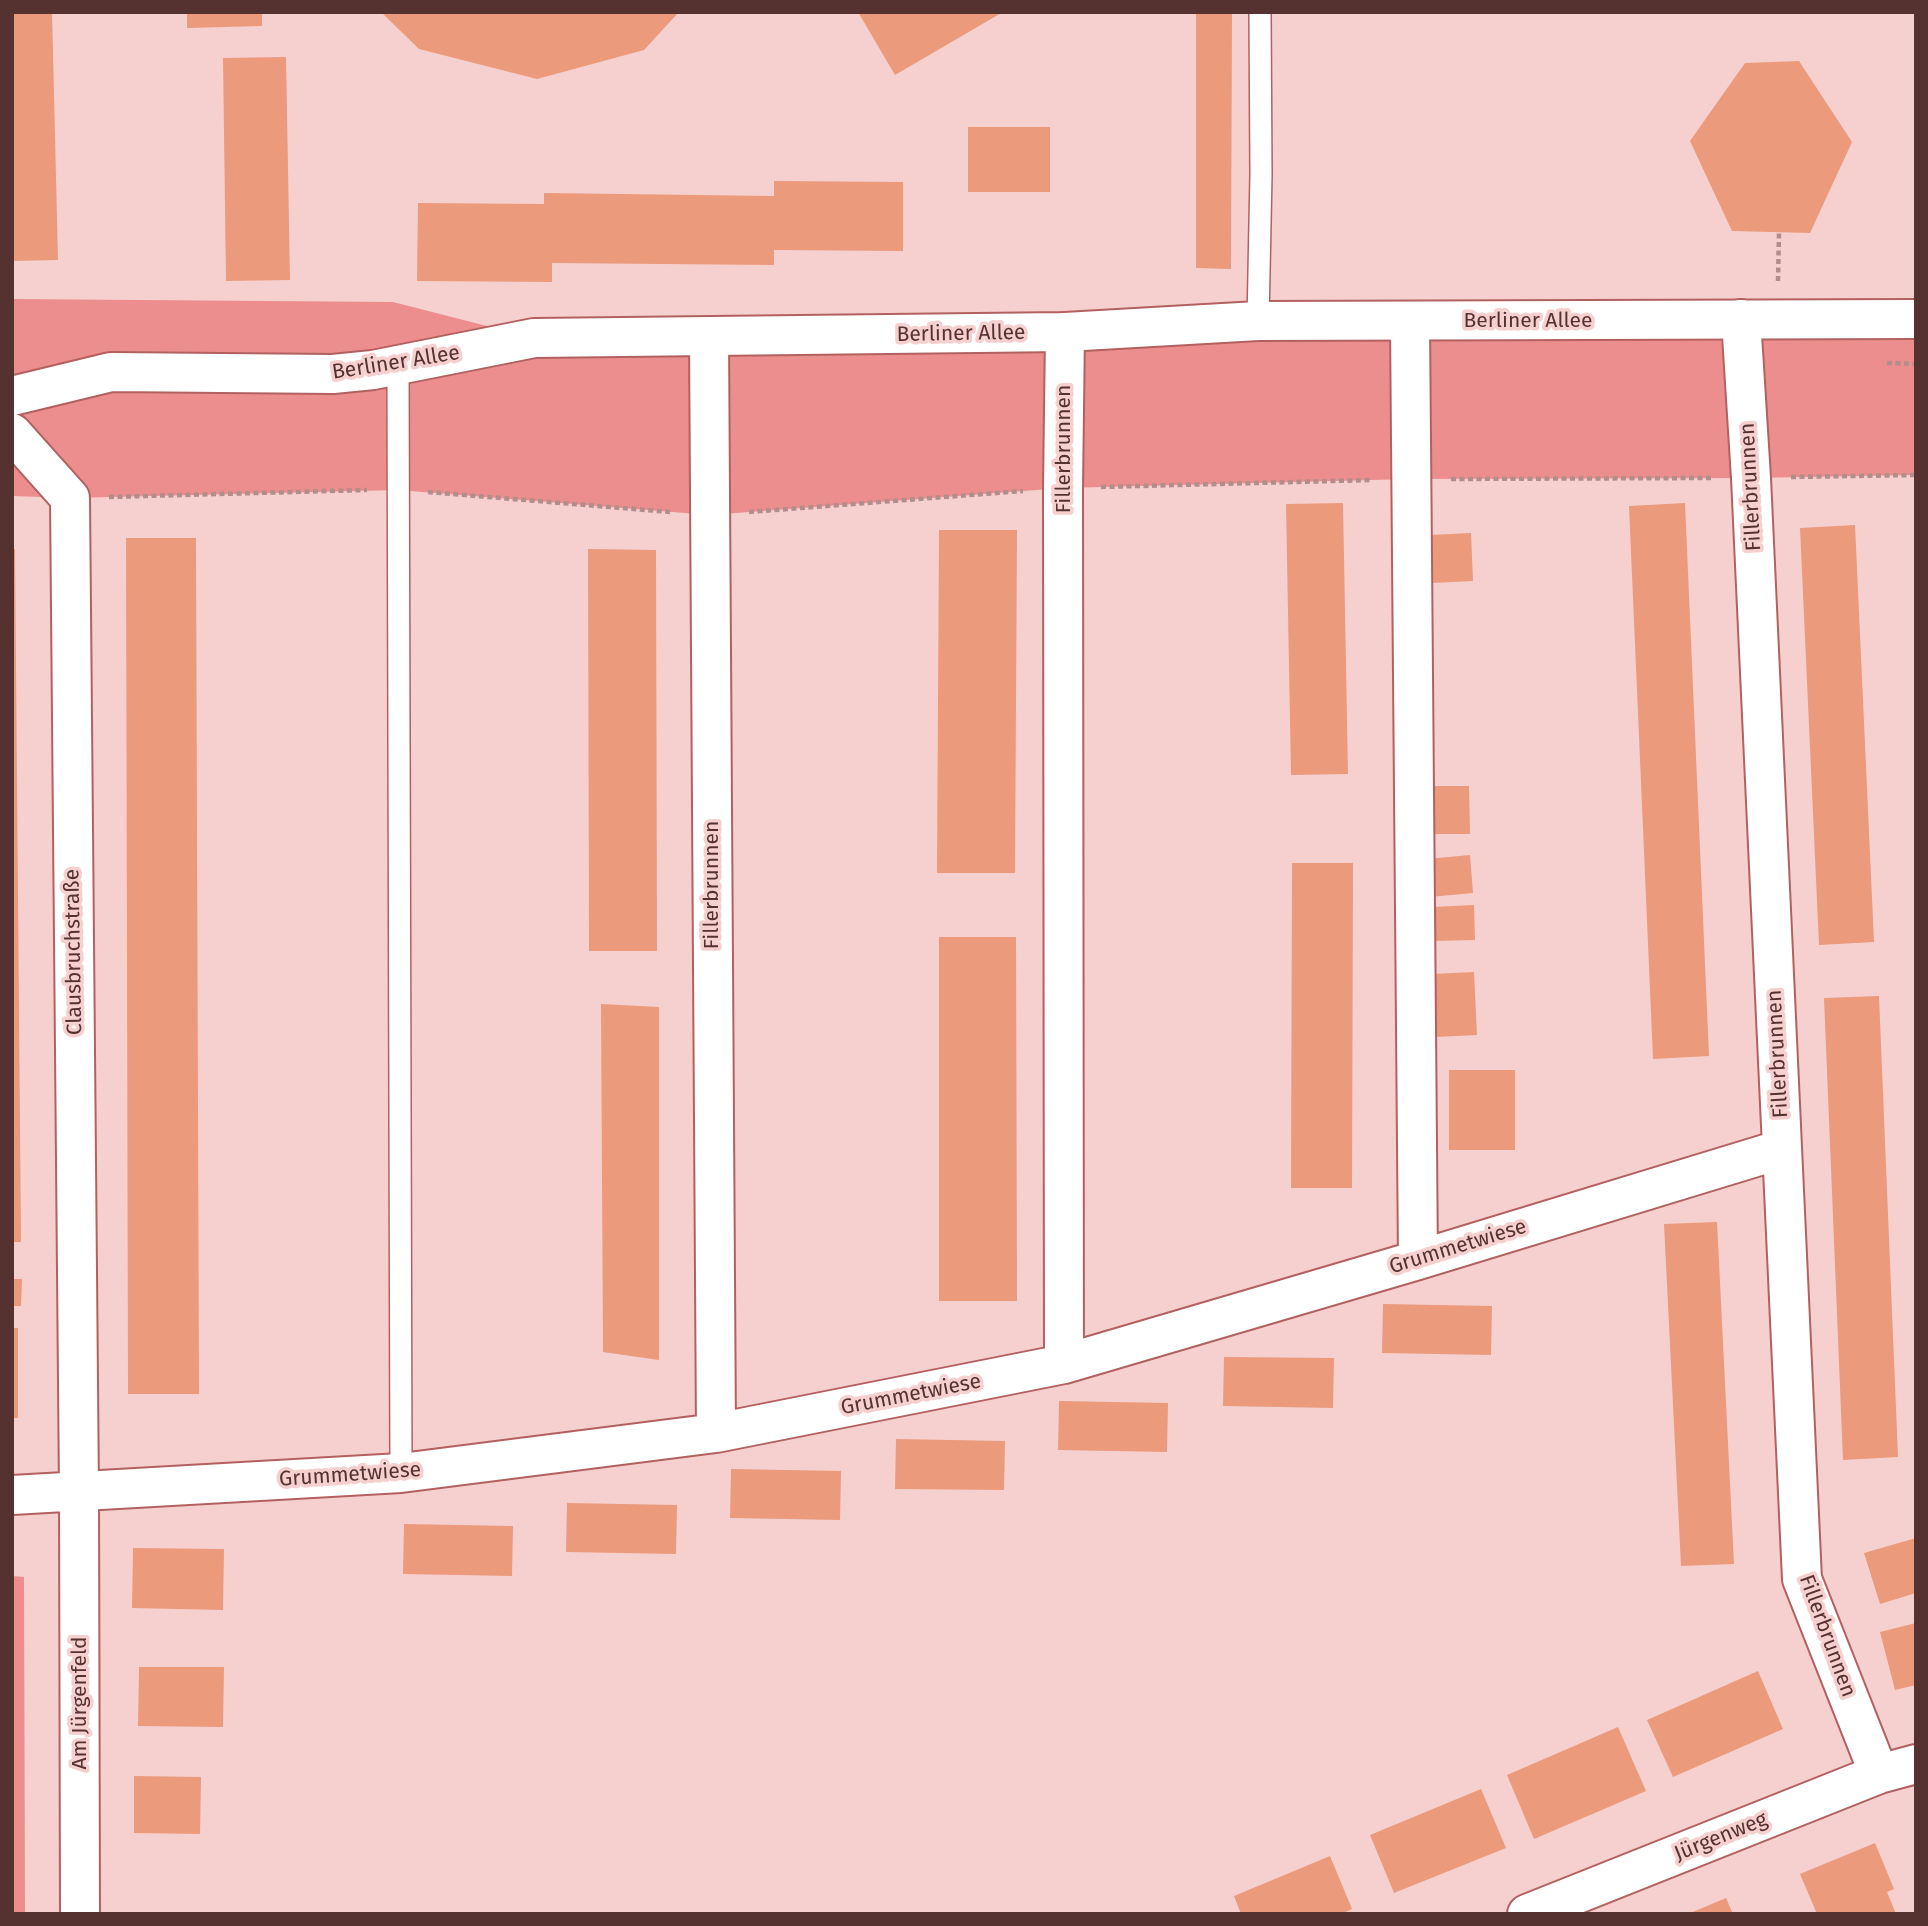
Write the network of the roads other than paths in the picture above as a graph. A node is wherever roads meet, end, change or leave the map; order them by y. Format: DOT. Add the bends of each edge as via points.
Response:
graph roads {
  1 [pos="1260,12"];
  2 [pos="1741,319"];
  3 [pos="1916,319"];
  4 [pos="1258,321"];
  5 [pos="1410,322"];
  6 [pos="1065,332"];
  7 [pos="709,337"];
  8 [pos="398,366"];
  9 [pos="12,396"];
  10 [pos="12,433"];
  11 [pos="1782,1149"];
  12 [pos="1418,1260"];
  13 [pos="1064,1364"];
  14 [pos="716,1433"];
  15 [pos="401,1473"];
  16 [pos="79,1492"];
  17 [pos="12,1495"];
  18 [pos="1916,1764"];
  19 [pos="1879,1774"];
  20 [pos="80,1914"];
  21 [pos="1527,1914"];
  1 -- 4 [label="lane"];
  2 -- 3 [label="street, Berliner Allee"];
  2 -- 5 [label="street, Berliner Allee"];
  2 -- 11 [label="street, Fillerbrunnen"];
  4 -- 5 [label="street, Berliner Allee"];
  4 -- 6 [label="street, Berliner Allee"];
  5 -- 12 [label="street"];
  6 -- 7 [label="street, Berliner Allee"];
  6 -- 13 [label="street, Fillerbrunnen"];
  7 -- 8 [label="street, Berliner Allee" via="534,338"];
  7 -- 14 [label="street, Fillerbrunnen"];
  8 -- 9 [label="street, Berliner Allee" via="333,374 111,372"];
  8 -- 15 [label="lane"];
  10 -- 16 [label="street, Clausbruchstraße" via="70,498"];
  11 -- 12 [label="street, Grummetwiese"];
  11 -- 19 [label="street, Fillerbrunnen" via="1802,1579"];
  12 -- 13 [label="street, Grummetwiese"];
  13 -- 14 [label="street, Grummetwiese"];
  14 -- 15 [label="street, Grummetwiese"];
  15 -- 16 [label="street, Grummetwiese"];
  16 -- 17 [label="street, Grummetwiese"];
  16 -- 20 [label="street, Am Jürgenfeld"];
  18 -- 19 [label="street, Jürgenweg"];
  19 -- 21 [label="street, Jürgenweg"];
}
